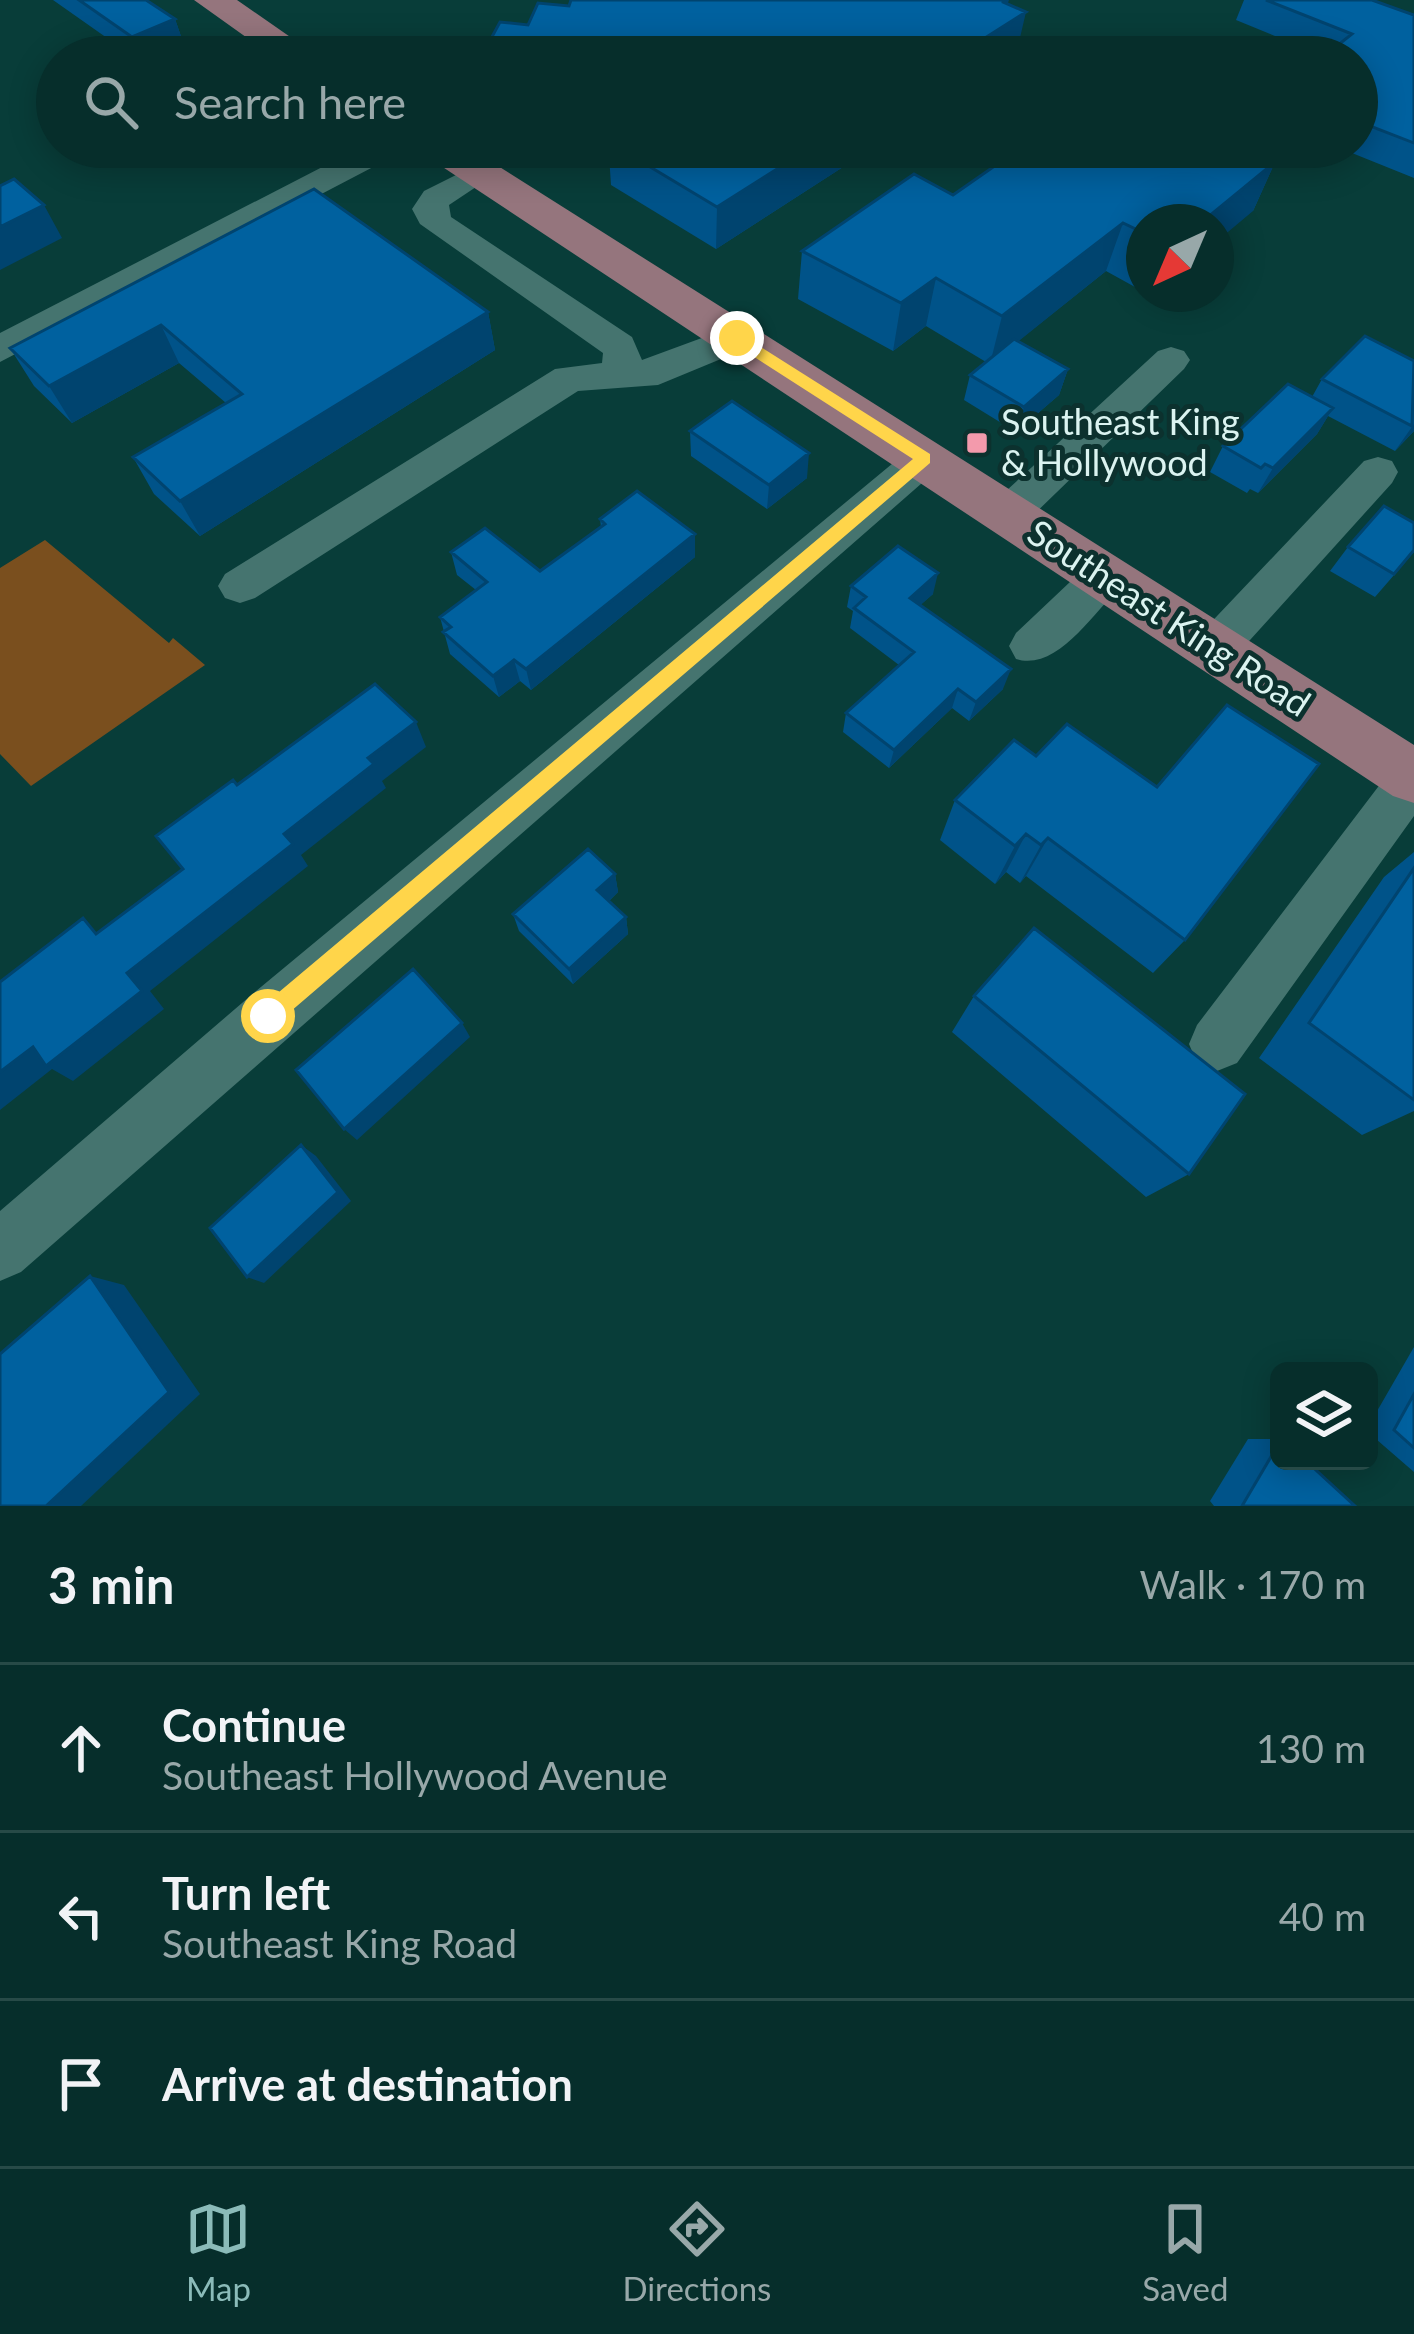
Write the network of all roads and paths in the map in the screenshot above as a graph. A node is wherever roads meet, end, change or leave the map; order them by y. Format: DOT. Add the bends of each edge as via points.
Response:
graph roads {
  1 [pos="212,0"];
  2 [pos="268,36"];
  3 [pos="346,168"];
  4 [pos="455,168"];
  5 [pos="472,168"];
  6 [pos="737,338"];
  7 [pos="0,349"];
  8 [pos="1171,360"];
  9 [pos="614,376"];
  10 [pos="924,458"];
  11 [pos="1378,472"];
  12 [pos="1009,513"];
  13 [pos="1104,576"];
  14 [pos="240,586"];
  15 [pos="1032,646"];
  16 [pos="1215,648"];
  17 [pos="1414,777"];
  18 [pos="1217,1044"];
  19 [pos="0,1251"];
  1 -- 2 [label="main road"];
  3 -- 7 [label="street"];
  4 -- 9 [label="street" via="429,209 436,224 619,346 624,358"];
  5 -- 6 [label="main road, Southeast King Road"];
  6 -- 9 [label="street" via="658,372"];
  6 -- 10 [label="main road, Southeast King Road"];
  8 -- 12 [label="street"];
  9 -- 14 [label="street" via="569,378"];
  10 -- 12 [label="main road, Southeast King Road"];
  10 -- 19 [label="street"];
  11 -- 16 [label="street"];
  12 -- 13 [label="main road, Southeast King Road"];
  13 -- 15 [label="street"];
  13 -- 16 [label="main road, Southeast King Road"];
  16 -- 17 [label="main road, Southeast King Road"];
  17 -- 18 [label="street"];
}
